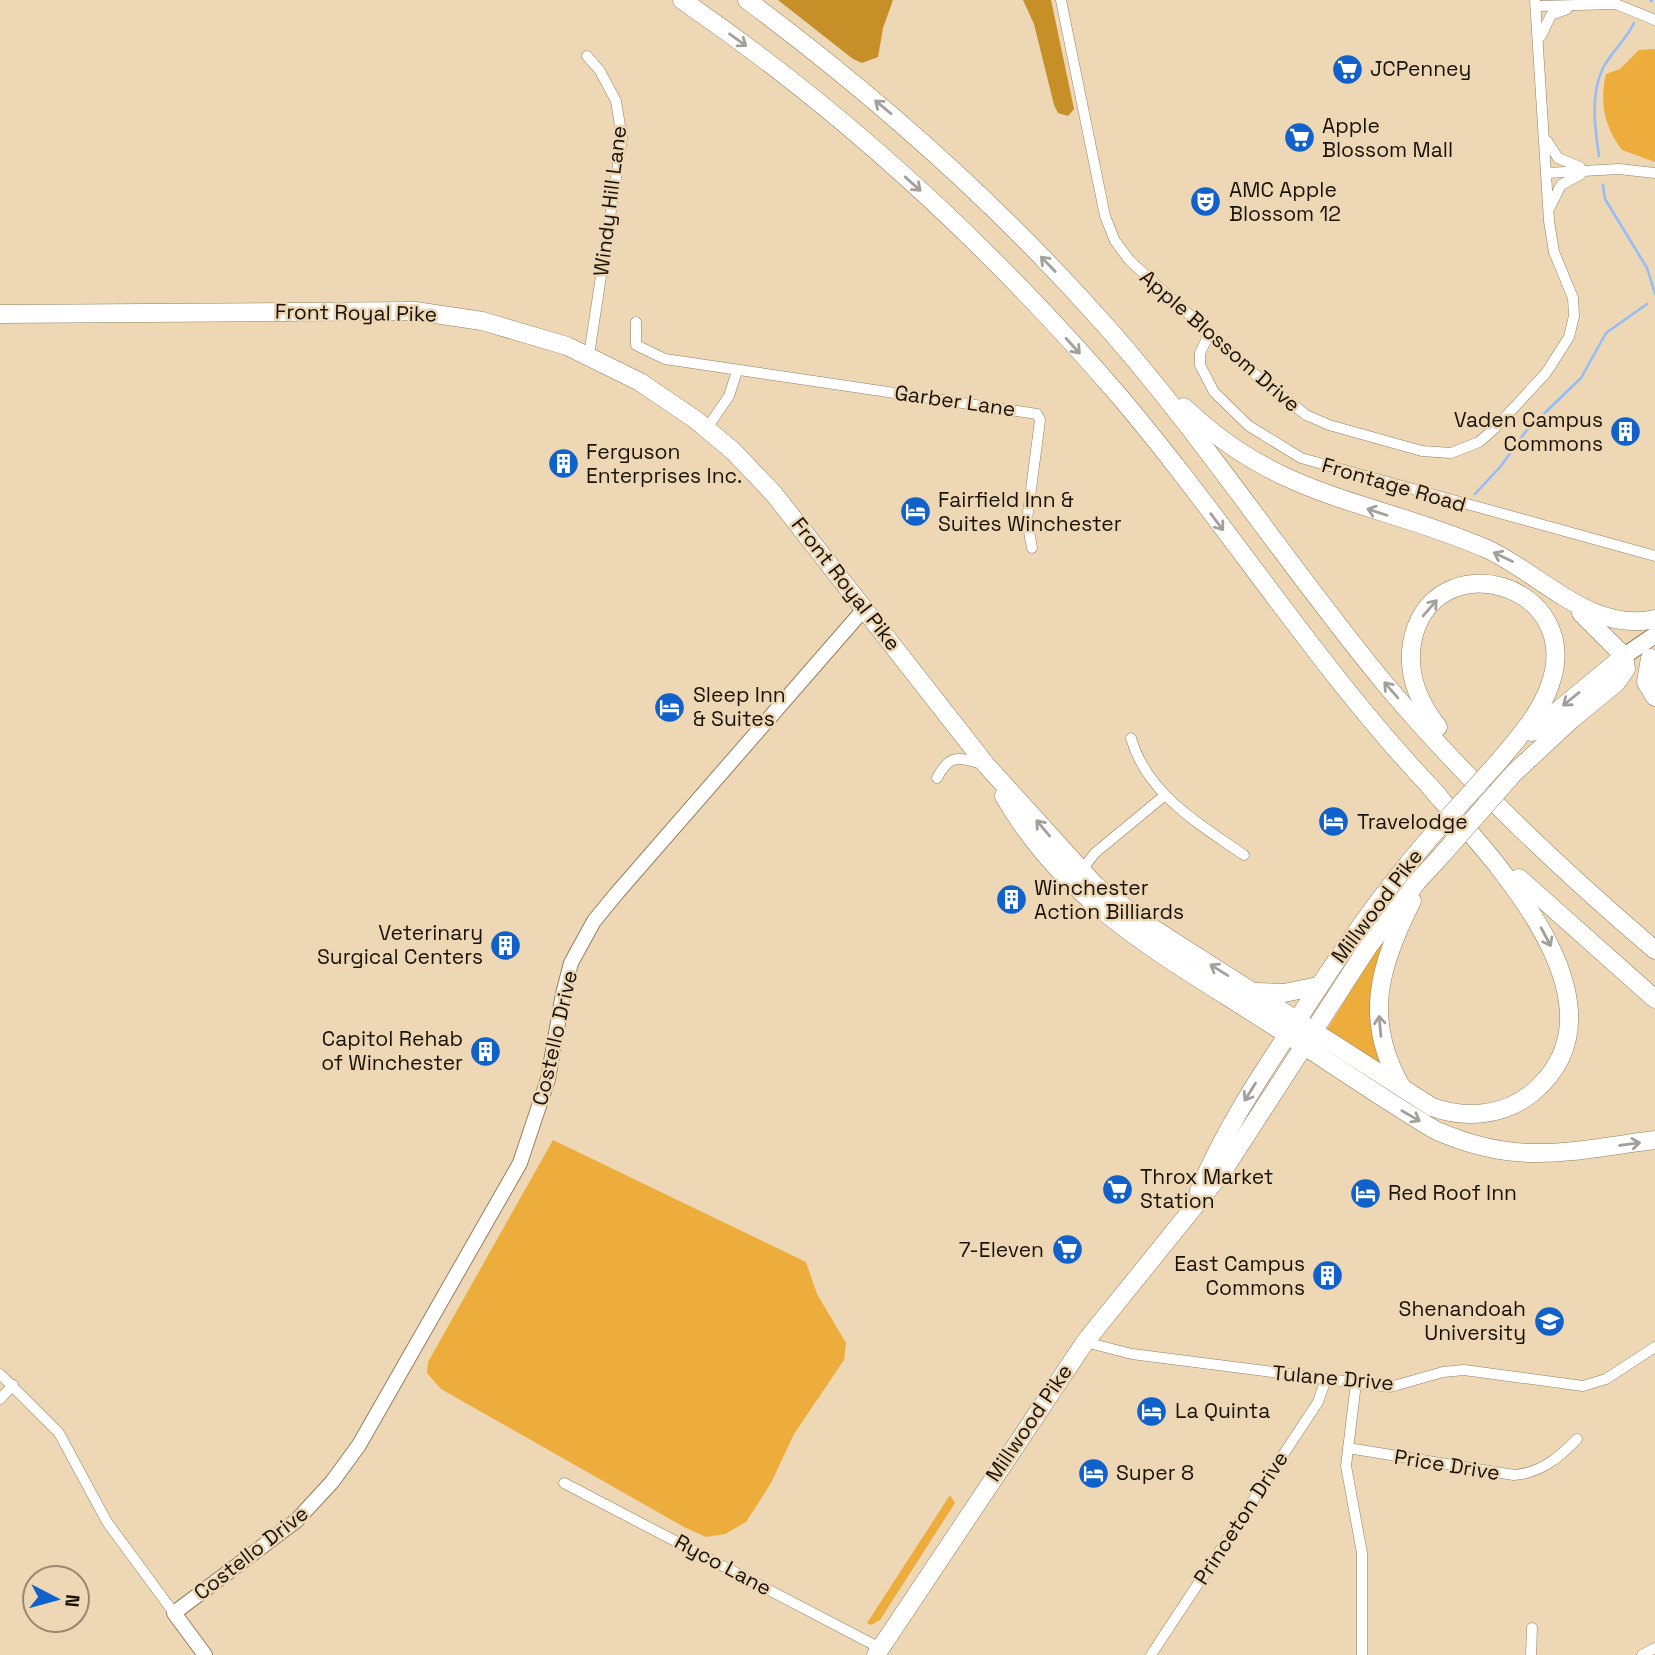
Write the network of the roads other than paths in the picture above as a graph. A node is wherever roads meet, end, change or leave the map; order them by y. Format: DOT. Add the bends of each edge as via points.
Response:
graph roads {
  1 [pos="682,0"];
  2 [pos="747,0"];
  3 [pos="1061,0"];
  4 [pos="1573,0"];
  5 [pos="1536,3"];
  6 [pos="1596,3"];
  7 [pos="1655,20"];
  8 [pos="1539,40"];
  9 [pos="587,56"];
  10 [pos="1545,137"];
  11 [pos="1598,169"];
  12 [pos="1547,173"];
  13 [pos="1655,173"];
  14 [pos="1549,210"];
  15 [pos="0,314"];
  16 [pos="636,322"];
  17 [pos="1209,334"];
  18 [pos="1127,351"];
  19 [pos="589,355"];
  20 [pos="737,370"];
  21 [pos="707,428"];
  22 [pos="1032,548"];
  23 [pos="1655,556"];
  24 [pos="1558,592"];
  25 [pos="865,608"];
  26 [pos="1655,620"];
  27 [pos="1655,635"];
  28 [pos="1624,656"];
  29 [pos="1652,656"];
  30 [pos="1616,683"];
  31 [pos="1655,697"];
  32 [pos="1131,738"];
  33 [pos="987,766"];
  34 [pos="1507,767"];
  35 [pos="1470,777"];
  36 [pos="937,778"];
  37 [pos="1430,786"];
  38 [pos="1164,796"];
  39 [pos="1244,855"];
  40 [pos="1435,863"];
  41 [pos="1077,879"];
  42 [pos="1655,950"];
  43 [pos="1318,986"];
  44 [pos="1253,992"];
  45 [pos="1655,999"];
  46 [pos="1292,1027"];
  47 [pos="1309,1039"];
  48 [pos="1403,1089"];
  49 [pos="1655,1140"];
  50 [pos="1195,1201"];
  51 [pos="1085,1342"];
  52 [pos="1655,1347"];
  53 [pos="0,1374"];
  54 [pos="1326,1379"];
  55 [pos="1356,1383"];
  56 [pos="13,1385"];
  57 [pos="0,1399"];
  58 [pos="1577,1439"];
  59 [pos="1348,1448"];
  60 [pos="565,1483"];
  61 [pos="174,1613"];
  62 [pos="1532,1628"];
  63 [pos="1655,1648"];
  64 [pos="878,1651"];
  65 [pos="205,1655"];
  66 [pos="1151,1655"];
  67 [pos="1362,1655"];
  68 [pos="1531,1655"];
  69 [pos="1642,1655"];
  1 -- 37 [label="highway, one-way" via="866,142 1046,315 1128,408 1339,682"];
  18 -- 2 [label="highway, one-way" via="1048,263 944,161"];
  3 -- 17 [label="street, Apple Blossom Drive" via="1112,234 1142,274"];
  4 -- 6 [label="street"];
  5 -- 6 [label="street"];
  5 -- 8 [label="street, Apple Blossom Drive"];
  6 -- 7 [label="street" via="1625,6"];
  6 -- 8 [label="street" via="1554,13"];
  8 -- 10 [label="street, Apple Blossom Drive"];
  9 -- 19 [label="street, Windy Hill Lane" via="616,101 622,138"];
  10 -- 11 [label="street" via="1562,162"];
  10 -- 12 [label="street, Apple Blossom Drive"];
  11 -- 12 [label="street"];
  11 -- 13 [label="street"];
  11 -- 14 [label="street" via="1564,181"];
  12 -- 14 [label="street, Apple Blossom Drive"];
  14 -- 17 [label="street, Apple Blossom Drive" via="1555,252 1573,298 1569,337 1545,373 1494,428 1460,451 1422,451 1313,419 1284,400"];
  15 -- 19 [label="highway, Front Royal Pike" via="415,311 502,326"];
  16 -- 20 [label="street, Garber Lane" via="634,340 639,349 665,359"];
  17 -- 23 [label="street, Frontage Road" via="1200,365 1214,392 1249,426 1301,458"];
  24 -- 18 [label="highway, one-way" via="1485,548 1314,491 1259,465 1200,422"];
  35 -- 18 [label="highway, one-way" via="1355,646"];
  19 -- 21 [label="highway, Front Royal Pike" via="640,382"];
  20 -- 21 [label="street" via="729,396"];
  20 -- 22 [label="street, Garber Lane" via="1037,414 1040,420 1027,520"];
  21 -- 25 [label="highway, Front Royal Pike" via="774,494"];
  24 -- 26 [label="highway" via="1602,616"];
  24 -- 28 [label="highway"];
  25 -- 33 [label="highway, Front Royal Pike"];
  25 -- 61 [label="street, Costello Drive" via="586,933 567,978 548,1079 520,1163 353,1454 326,1490 284,1531"];
  27 -- 28 [label="main road, Millwood Pike"];
  28 -- 30 [label="highway" via="1626,669"];
  28 -- 34 [label="highway, Millwood Pike, one-way"];
  29 -- 30 [label="main road, Millwood Pike"];
  29 -- 31 [label="highway" via="1646,682"];
  30 -- 34 [label="highway, Millwood Pike"];
  32 -- 38 [label="street" via="1135,754"];
  33 -- 36 [label="street" via="952,760"];
  33 -- 41 [label="highway, Front Royal Pike"];
  35 -- 34 [label="highway, one-way" via="1463,760 1426,711 1411,663 1421,618 1435,600 1464,585 1500,585 1525,596 1543,614 1553,640 1555,668 1546,697"];
  34 -- 40 [label="highway, Millwood Pike, bridge"];
  34 -- 43 [label="highway, Millwood Pike, bridge" via="1428,840 1365,915"];
  35 -- 42 [label="highway"];
  37 -- 45 [label="highway" via="1548,907"];
  37 -- 48 [label="highway, one-way" via="1514,885 1538,924 1564,987 1568,1028 1561,1055 1547,1079 1528,1097 1504,1108 1454,1114"];
  38 -- 39 [label="street"];
  38 -- 41 [label="street" via="1095,853"];
  40 -- 47 [label="highway, Millwood Pike" via="1376,937"];
  48 -- 40 [label="highway, one-way" via="1382,1046 1379,993 1389,948"];
  44 -- 41 [label="highway, Front Royal Pike, one-way"];
  41 -- 46 [label="highway, Front Royal Pike" via="1137,937"];
  43 -- 44 [label="highway" via="1284,993"];
  43 -- 46 [label="highway, Millwood Pike"];
  44 -- 46 [label="highway, Front Royal Pike"];
  46 -- 47 [label="highway, Front Royal Pike"];
  46 -- 50 [label="highway, Millwood Pike, one-way" via="1226,1131"];
  47 -- 48 [label="highway"];
  47 -- 49 [label="highway, one-way" via="1435,1130 1484,1148 1546,1155"];
  47 -- 50 [label="highway, Millwood Pike" via="1234,1155"];
  50 -- 51 [label="highway, Millwood Pike"];
  51 -- 54 [label="street, Tulane Drive" via="1132,1354"];
  51 -- 64 [label="highway, Millwood Pike"];
  52 -- 55 [label="street, Tulane Drive" via="1606,1378 1583,1385 1464,1370 1402,1385"];
  53 -- 56 [label="street"];
  54 -- 55 [label="street, Tulane Drive"];
  54 -- 66 [label="street, Princeton Drive" via="1318,1402"];
  55 -- 59 [label="street"];
  56 -- 57 [label="street"];
  56 -- 61 [label="street" via="59,1433 107,1522"];
  58 -- 59 [label="street, Price Drive" via="1535,1471 1514,1475"];
  59 -- 67 [label="street" via="1346,1466 1362,1553"];
  60 -- 64 [label="street, Ryco Lane"];
  61 -- 65 [label="street"];
  62 -- 68 [label="street"];
  63 -- 69 [label="street"];
}
